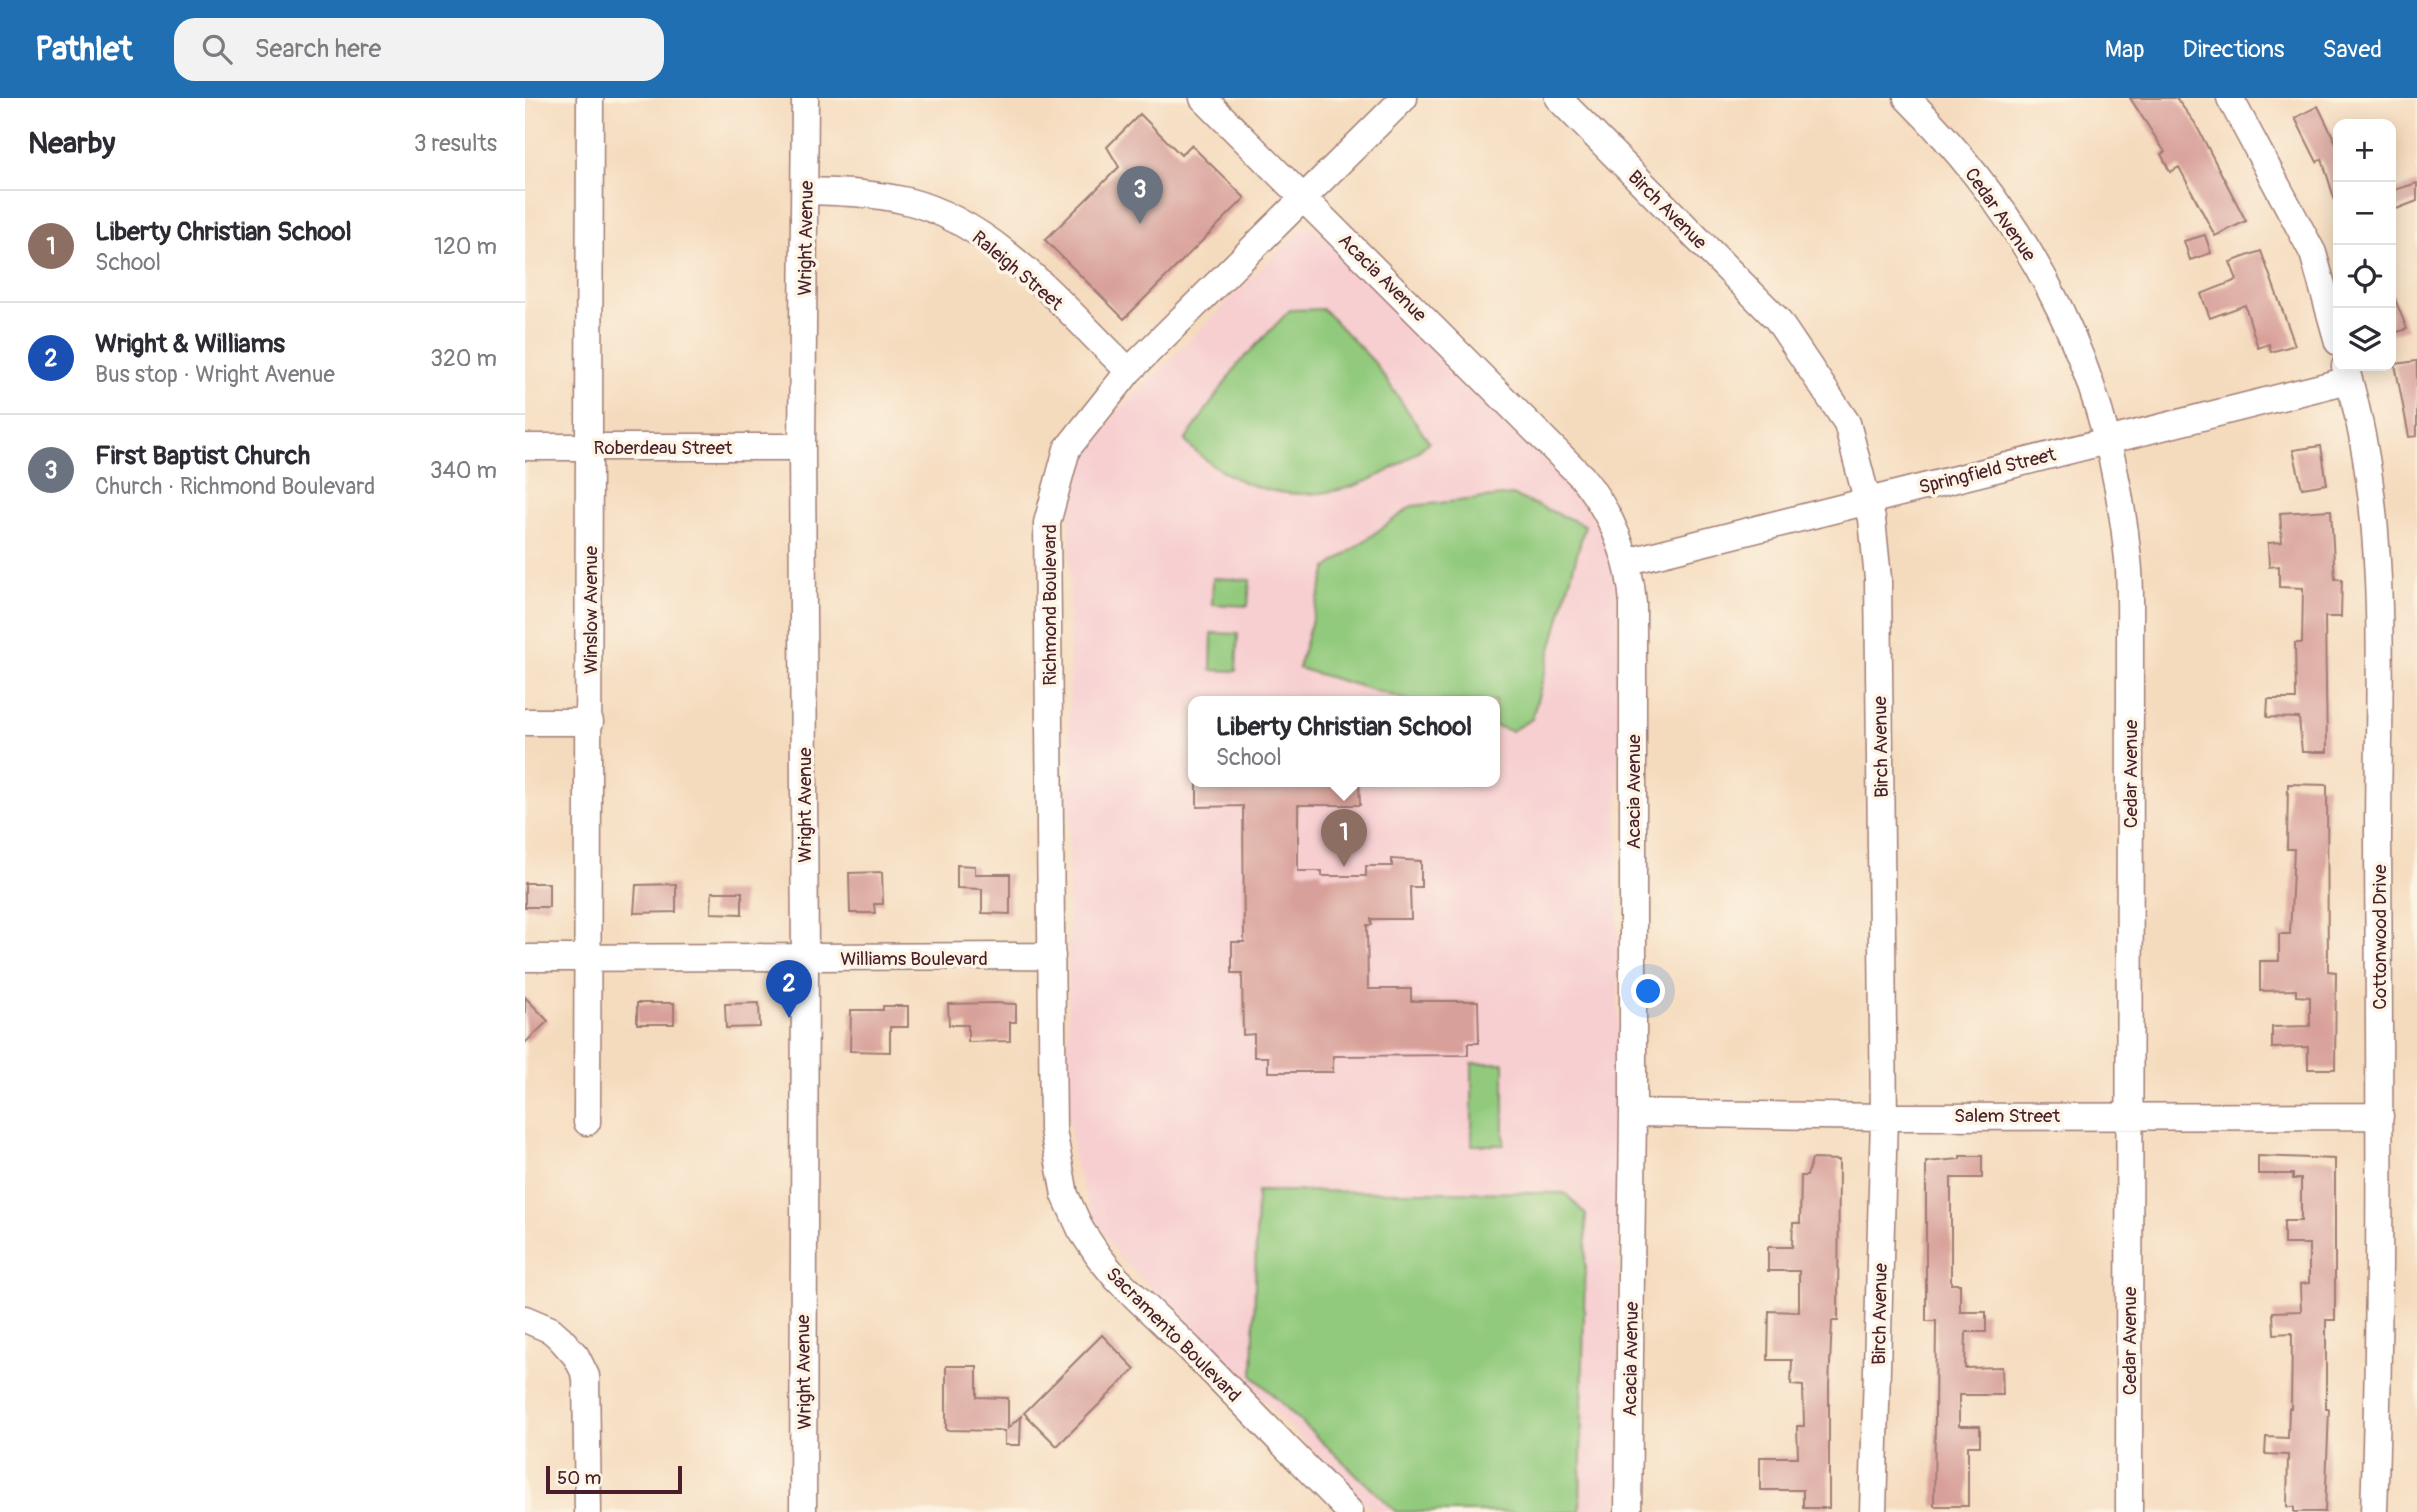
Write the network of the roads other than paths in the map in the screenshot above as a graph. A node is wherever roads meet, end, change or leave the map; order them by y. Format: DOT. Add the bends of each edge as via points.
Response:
graph roads {
  1 [pos="590,98"];
  2 [pos="805,98"];
  3 [pos="1203,98"];
  4 [pos="1404,98"];
  5 [pos="1558,98"];
  6 [pos="1907,98"];
  7 [pos="2240,102"];
  8 [pos="806,191"];
  9 [pos="1305,198"];
  10 [pos="2333,324"];
  11 [pos="1129,372"];
  12 [pos="2347,373"];
  13 [pos="2107,441"];
  14 [pos="525,447"];
  15 [pos="590,447"];
  16 [pos="802,447"];
  17 [pos="1867,500"];
  18 [pos="1626,562"];
  19 [pos="525,722"];
  20 [pos="590,722"];
  21 [pos="1052,956"];
  22 [pos="589,957"];
  23 [pos="525,958"];
  24 [pos="806,958"];
  25 [pos="1633,1113"];
  26 [pos="2129,1114"];
  27 [pos="1884,1116"];
  28 [pos="2380,1116"];
  29 [pos="587,1122"];
  30 [pos="525,1319"];
  31 [pos="588,1512"];
  32 [pos="803,1512"];
  33 [pos="1350,1512"];
  34 [pos="1628,1512"];
  35 [pos="1873,1512"];
  36 [pos="2129,1512"];
  37 [pos="2374,1512"];
  1 -- 15 [label="street, Winslow Avenue"];
  2 -- 8 [label="street, Wright Avenue"];
  3 -- 9 [label="street, Acacia Avenue"];
  4 -- 9 [label="street, Richmond Boulevard"];
  5 -- 17 [label="street, Birch Avenue" via="1777,319 1847,423"];
  6 -- 13 [label="street, Cedar Avenue" via="1957,152 2013,226 2052,289 2083,358"];
  7 -- 10 [label="street" via="2313,253"];
  8 -- 11 [label="street, Raleigh Street" via="887,197 961,223 1003,251"];
  8 -- 16 [label="street, Wright Avenue"];
  9 -- 11 [label="street, Richmond Boulevard"];
  9 -- 18 [label="street, Acacia Avenue" via="1582,477 1603,506"];
  11 -- 21 [label="street, Richmond Boulevard" via="1067,449 1047,523"];
  12 -- 13 [label="street, Springfield Street"];
  12 -- 28 [label="street, Cottonwood Drive" via="2363,442 2377,557"];
  13 -- 17 [label="street, Springfield Street"];
  13 -- 26 [label="street, Cedar Avenue" via="2129,562"];
  14 -- 15 [label="street, Roberdeau Street"];
  15 -- 16 [label="street, Roberdeau Street"];
  15 -- 20 [label="street, Winslow Avenue"];
  16 -- 24 [label="street, Wright Avenue"];
  17 -- 18 [label="street, Springfield Street"];
  17 -- 27 [label="street, Birch Avenue" via="1878,579"];
  18 -- 25 [label="street, Acacia Avenue" via="1633,604"];
  19 -- 20 [label="street"];
  20 -- 22 [label="street, Winslow Avenue"];
  21 -- 24 [label="street, Williams Boulevard"];
  21 -- 33 [label="street, Sacramento Boulevard" via="1055,1151 1065,1195 1081,1230 1117,1279"];
  22 -- 23 [label="street, Williams Boulevard"];
  22 -- 24 [label="street, Williams Boulevard"];
  22 -- 29 [label="street, Winslow Avenue"];
  24 -- 32 [label="street, Wright Avenue"];
  25 -- 27 [label="street, Salem Street"];
  25 -- 34 [label="street, Acacia Avenue"];
  26 -- 27 [label="street, Salem Street"];
  26 -- 28 [label="street, Salem Street"];
  26 -- 36 [label="street, Cedar Avenue"];
  27 -- 35 [label="street, Birch Avenue"];
  28 -- 37 [label="street, Cottonwood Drive"];
  30 -- 31 [label="street" via="551,1330 576,1356 586,1376"];
}
